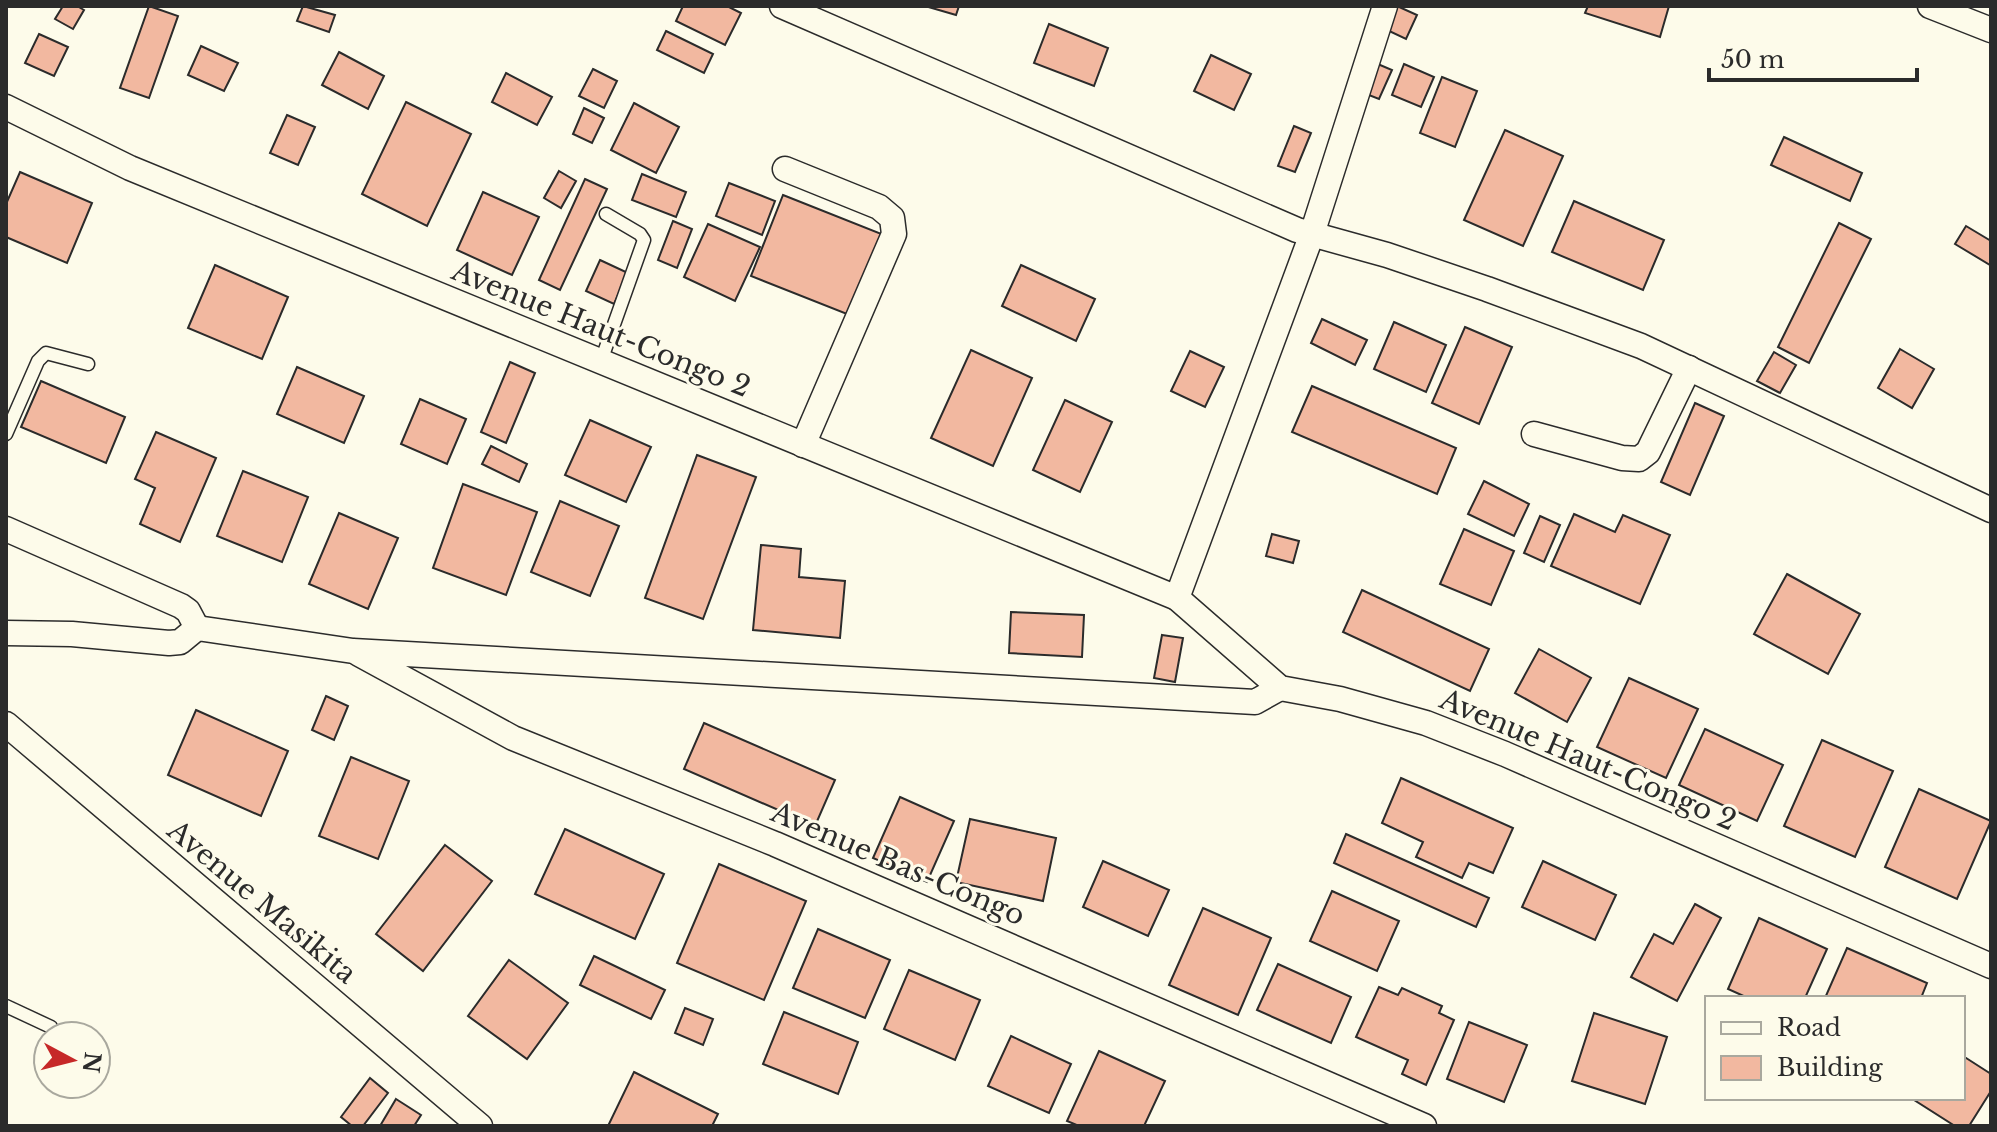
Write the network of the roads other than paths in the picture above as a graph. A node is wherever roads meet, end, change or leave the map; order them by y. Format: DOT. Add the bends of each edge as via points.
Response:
graph roads {
  1 [pos="782,6"];
  2 [pos="1385,6"];
  3 [pos="1930,6"];
  4 [pos="1991,30"];
  5 [pos="6,107"];
  6 [pos="785,169"];
  7 [pos="606,214"];
  8 [pos="1312,234"];
  9 [pos="601,361"];
  10 [pos="88,364"];
  11 [pos="1689,368"];
  12 [pos="6,434"];
  13 [pos="1534,434"];
  14 [pos="803,445"];
  15 [pos="1991,510"];
  16 [pos="6,529"];
  17 [pos="1177,598"];
  18 [pos="197,628"];
  19 [pos="6,633"];
  20 [pos="353,651"];
  21 [pos="1280,688"];
  22 [pos="6,724"];
  23 [pos="1991,966"];
  24 [pos="6,1006"];
  25 [pos="36,1020"];
  26 [pos="480,1126"];
  27 [pos="1424,1126"];
  1 -- 8 [label="street"];
  2 -- 8 [label="street"];
  3 -- 4 [label="street"];
  5 -- 9 [label="street, Avenue Haut-Congo 2" via="130,168"];
  6 -- 14 [label="street" via="879,207 892,218 894,234"];
  7 -- 9 [label="lane" via="644,240"];
  8 -- 11 [label="street" via="1487,289"];
  8 -- 17 [label="street"];
  9 -- 14 [label="street, Avenue Haut-Congo 2"];
  10 -- 12 [label="lane" via="46,353"];
  11 -- 13 [label="street" via="1648,452 1639,459"];
  11 -- 15 [label="street"];
  14 -- 17 [label="street, Avenue Haut-Congo 2"];
  16 -- 18 [label="street" via="181,606"];
  17 -- 21 [label="street, Avenue Haut-Congo 2"];
  18 -- 19 [label="street" via="180,642 169,643"];
  18 -- 20 [label="street"];
  20 -- 21 [label="street" via="1255,702"];
  20 -- 27 [label="street, Avenue Bas-Congo" via="513,738 790,850"];
  21 -- 23 [label="street, Avenue Haut-Congo 2" via="1426,723"];
  22 -- 26 [label="street, Avenue Masikita"];
  24 -- 25 [label="lane"];
}
